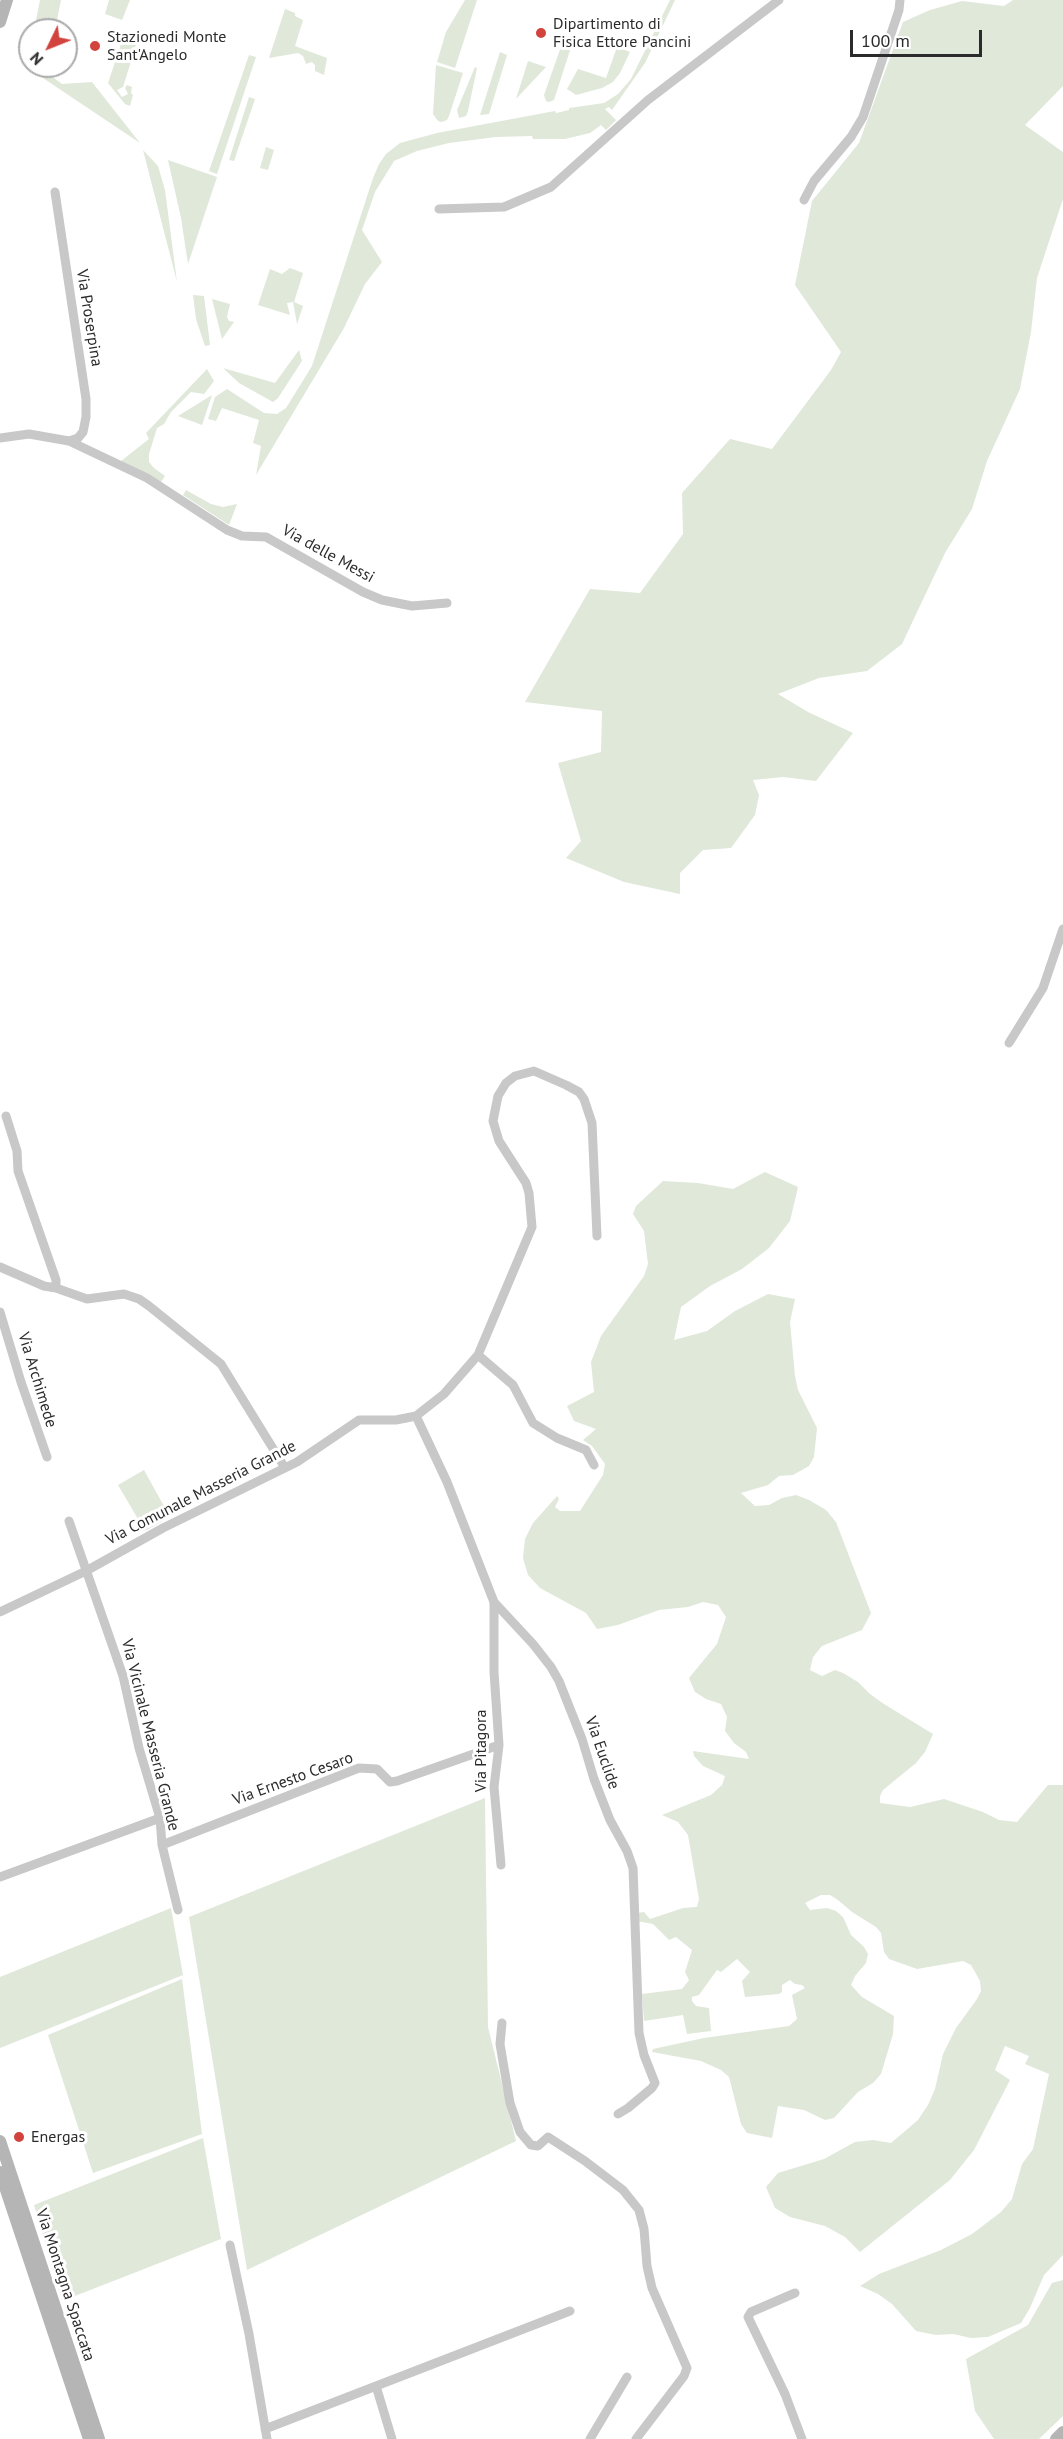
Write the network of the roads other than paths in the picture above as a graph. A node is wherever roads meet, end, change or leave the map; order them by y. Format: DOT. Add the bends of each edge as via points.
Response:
graph roads {
  1 [pos="8,0"];
  2 [pos="779,0"];
  3 [pos="900,0"];
  4 [pos="0,22"];
  5 [pos="55,192"];
  6 [pos="804,200"];
  7 [pos="439,209"];
  8 [pos="0,438"];
  9 [pos="69,441"];
  10 [pos="447,603"];
  11 [pos="1063,929"];
  12 [pos="1009,1043"];
  13 [pos="6,1116"];
  14 [pos="597,1236"];
  15 [pos="0,1267"];
  16 [pos="56,1288"];
  17 [pos="0,1312"];
  18 [pos="478,1355"];
  19 [pos="416,1416"];
  20 [pos="47,1457"];
  21 [pos="594,1465"];
  22 [pos="285,1468"];
  23 [pos="69,1521"];
  24 [pos="86,1571"];
  25 [pos="494,1602"];
  26 [pos="0,1612"];
  27 [pos="499,1745"];
  28 [pos="160,1818"];
  29 [pos="162,1845"];
  30 [pos="501,1865"];
  31 [pos="0,1877"];
  32 [pos="178,1910"];
  33 [pos="502,2023"];
  34 [pos="618,2114"];
  35 [pos="0,2141"];
  36 [pos="0,2172"];
  37 [pos="230,2245"];
  38 [pos="795,2293"];
  39 [pos="570,2311"];
  40 [pos="627,2377"];
  41 [pos="376,2386"];
  42 [pos="1063,2432"];
  43 [pos="266,2434"];
  44 [pos="89,2439"];
  45 [pos="99,2439"];
  46 [pos="392,2439"];
  47 [pos="590,2439"];
  48 [pos="636,2439"];
  49 [pos="802,2439"];
  50 [pos="1056,2439"];
  1 -- 4 [label="main road"];
  2 -- 7 [label="street" via="648,100 551,187 504,207"];
  3 -- 6 [label="street" via="863,117"];
  5 -- 9 [label="street, Via Proserpina" via="86,399 83,432"];
  8 -- 9 [label="street" via="29,434"];
  9 -- 10 [label="street, Via delle Messi" via="147,478 227,530 242,536 266,537 363,592 412,606"];
  11 -- 12 [label="street" via="1043,988"];
  13 -- 16 [label="street" via="17,1151 18,1171"];
  14 -- 18 [label="street, Via Comunale Masseria Grande" via="591,1123 584,1099 579,1092 534,1071 515,1076 498,1096 494,1120 500,1141 526,1183 532,1227"];
  15 -- 16 [label="street"];
  16 -- 22 [label="street" via="87,1299 131,1296 174,1325 221,1364"];
  17 -- 20 [label="street, Via Archimede"];
  18 -- 19 [label="street, Via Comunale Masseria Grande" via="444,1394"];
  18 -- 21 [label="street" via="513,1385 533,1423 586,1450"];
  19 -- 22 [label="street, Via Comunale Masseria Grande" via="388,1421 359,1420"];
  19 -- 25 [label="street, Via Euclide" via="447,1482"];
  22 -- 24 [label="street, Via Comunale Masseria Grande"];
  23 -- 24 [label="street"];
  24 -- 26 [label="street, Via Comunale Masseria Grande"];
  24 -- 28 [label="street, Via Vicinale Masseria Grande" via="119,1662"];
  25 -- 27 [label="street, Via Pitagora"];
  25 -- 34 [label="street, Via Euclide" via="533,1644 559,1681 610,1820 633,1868 639,2033 655,2084"];
  27 -- 29 [label="street, Via Ernesto Cesaro" via="393,1782 377,1769 359,1768"];
  27 -- 30 [label="street, Via Pitagora" via="494,1787"];
  28 -- 29 [label="street, Via Vicinale Masseria Grande"];
  28 -- 31 [label="street"];
  29 -- 32 [label="street, Via Vicinale Masseria Grande"];
  33 -- 48 [label="street" via="500,2044 510,2103 520,2132 531,2145 538,2146 548,2137 585,2161 623,2190 639,2210 652,2288 687,2368"];
  35 -- 45 [label="main road, Via Montagna Spaccata"];
  36 -- 44 [label="main road, Via Montagna Spaccata"];
  37 -- 43 [label="street"];
  38 -- 49 [label="street" via="751,2312 748,2317"];
  39 -- 41 [label="street"];
  40 -- 47 [label="street"];
  41 -- 43 [label="street"];
  41 -- 46 [label="street"];
  42 -- 50 [label="main road"];
}
